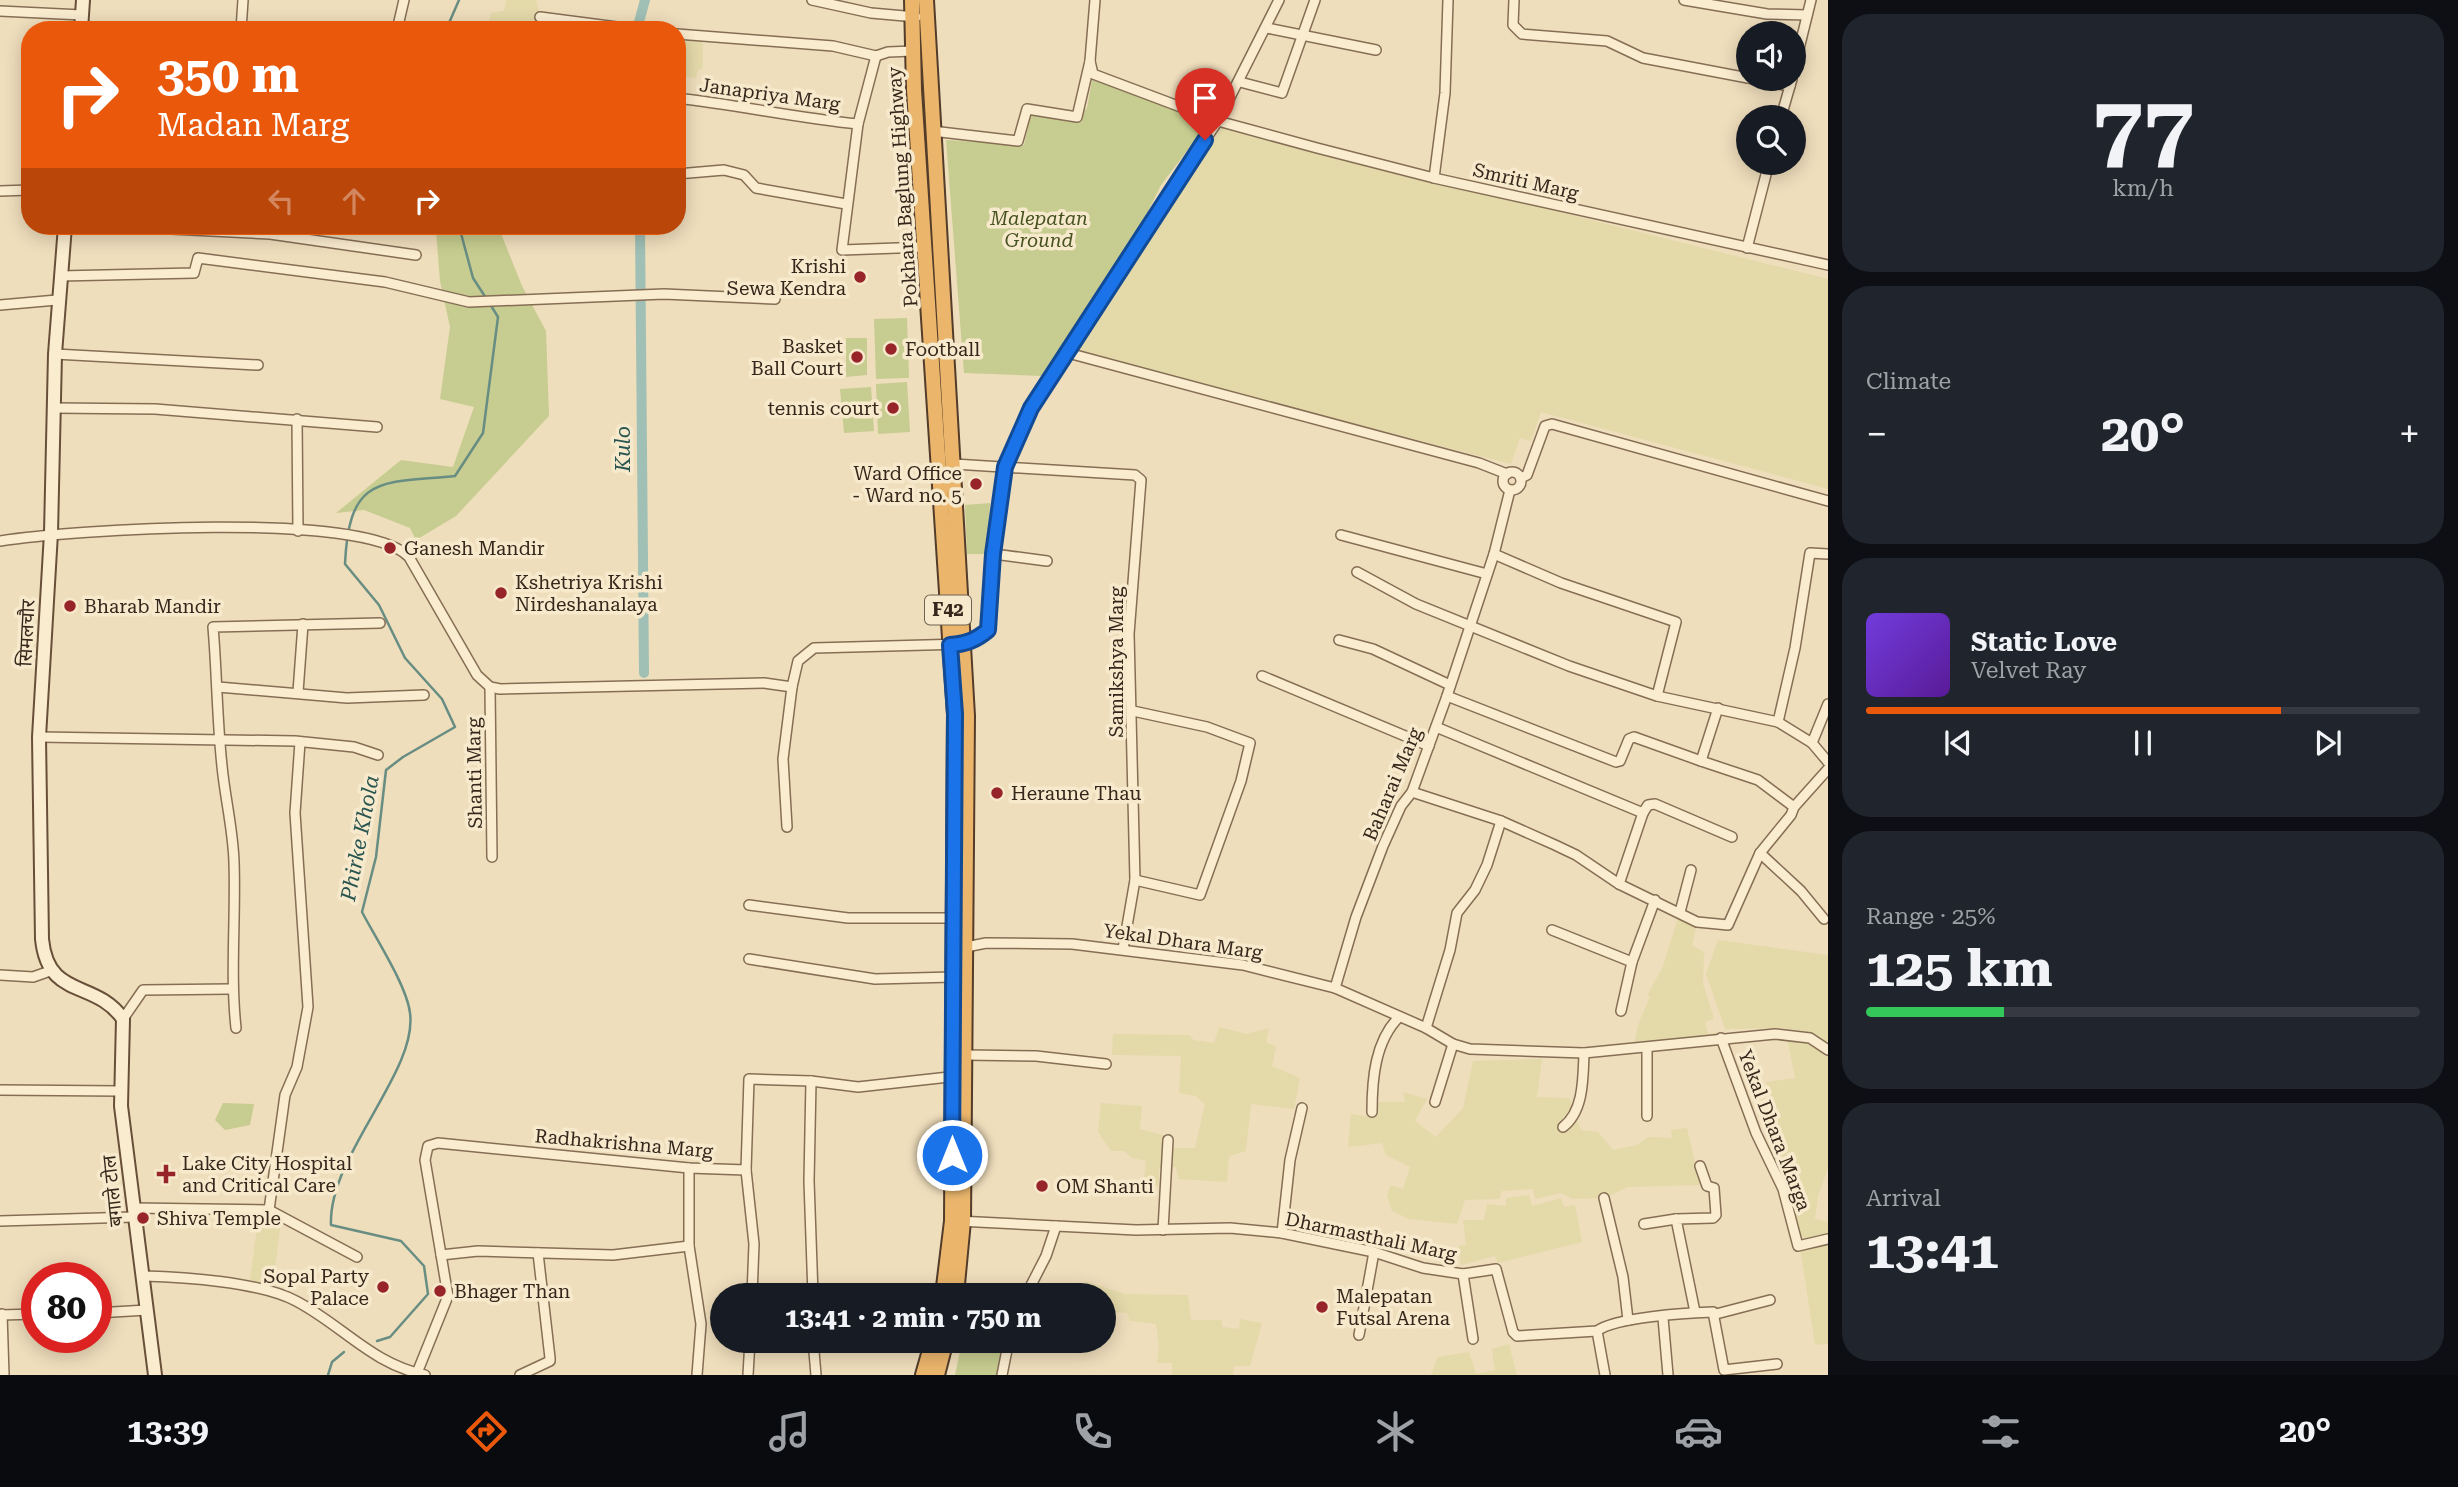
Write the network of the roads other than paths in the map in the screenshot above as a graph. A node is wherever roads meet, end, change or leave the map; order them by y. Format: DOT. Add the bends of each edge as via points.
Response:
graph roads {
  1 [pos="83,0"];
  2 [pos="243,0"];
  3 [pos="404,0"];
  4 [pos="812,0"];
  5 [pos="912,0"];
  6 [pos="926,0"];
  7 [pos="1095,0"];
  8 [pos="1279,0"];
  9 [pos="1315,0"];
  10 [pos="1448,0"];
  11 [pos="1514,0"];
  12 [pos="1684,0"];
  13 [pos="1811,0"];
  14 [pos="0,11"];
  15 [pos="82,15"];
  16 [pos="1807,15"];
  17 [pos="540,16"];
  18 [pos="918,17"];
  19 [pos="82,21"];
  20 [pos="242,21"];
  21 [pos="399,21"];
  22 [pos="576,21"];
  23 [pos="1806,21"];
  24 [pos="1267,28"];
  25 [pos="686,35"];
  26 [pos="1303,35"];
  27 [pos="1376,50"];
  28 [pos="913,51"];
  29 [pos="876,56"];
  30 [pos="1090,61"];
  31 [pos="1736,75"];
  32 [pos="1240,82"];
  33 [pos="686,99"];
  34 [pos="1219,121"];
  35 [pos="858,124"];
  36 [pos="932,131"];
  37 [pos="686,173"];
  38 [pos="1766,175"];
  39 [pos="1434,178"];
  40 [pos="21,190"];
  41 [pos="0,191"];
  42 [pos="846,204"];
  43 [pos="64,235"];
  44 [pos="277,235"];
  45 [pos="925,247"];
  46 [pos="1747,248"];
  47 [pos="416,254"];
  48 [pos="1828,265"];
  49 [pos="60,275"];
  50 [pos="775,299"];
  51 [pos="57,300"];
  52 [pos="0,305"];
  53 [pos="1068,353"];
  54 [pos="55,354"];
  55 [pos="258,365"];
  56 [pos="53,408"];
  57 [pos="297,419"];
  58 [pos="377,427"];
  59 [pos="954,464"];
  60 [pos="1005,467"];
  61 [pos="1507,474"];
  62 [pos="1521,478"];
  63 [pos="1510,490"];
  64 [pos="1828,501"];
  65 [pos="298,531"];
  66 [pos="51,533"];
  67 [pos="1341,535"];
  68 [pos="0,541"];
  69 [pos="993,554"];
  70 [pos="1494,554"];
  71 [pos="1828,554"];
  72 [pos="1047,561"];
  73 [pos="1357,572"];
  74 [pos="1487,574"];
  75 [pos="380,622"];
  76 [pos="303,624"];
  77 [pos="1469,625"];
  78 [pos="1339,640"];
  79 [pos="957,645"];
  80 [pos="1262,676"];
  81 [pos="1450,685"];
  82 [pos="218,687"];
  83 [pos="490,687"];
  84 [pos="792,687"];
  85 [pos="298,692"];
  86 [pos="424,695"];
  87 [pos="1447,696"];
  88 [pos="1657,696"];
  89 [pos="1828,704"];
  90 [pos="1718,708"];
  91 [pos="1133,711"];
  92 [pos="1778,722"];
  93 [pos="1436,727"];
  94 [pos="39,737"];
  95 [pos="219,738"];
  96 [pos="300,742"];
  97 [pos="1812,743"];
  98 [pos="1429,746"];
  99 [pos="379,755"];
  100 [pos="1701,761"];
  101 [pos="1828,762"];
  102 [pos="1828,769"];
  103 [pos="1412,792"];
  104 [pos="1794,807"];
  105 [pos="1643,814"];
  106 [pos="1501,821"];
  107 [pos="787,827"];
  108 [pos="1732,836"];
  109 [pos="1760,853"];
  110 [pos="492,858"];
  111 [pos="1691,870"];
  112 [pos="1135,880"];
  113 [pos="1619,884"];
  114 [pos="1655,900"];
  115 [pos="749,905"];
  116 [pos="1679,912"];
  117 [pos="954,918"];
  118 [pos="1824,919"];
  119 [pos="1552,930"];
  120 [pos="960,948"];
  121 [pos="1123,949"];
  122 [pos="749,959"];
  123 [pos="1632,962"];
  124 [pos="50,971"];
  125 [pos="0,975"];
  126 [pos="953,977"];
  127 [pos="1335,988"];
  128 [pos="231,989"];
  129 [pos="1621,1011"];
  130 [pos="1399,1017"];
  131 [pos="124,1019"];
  132 [pos="236,1028"];
  133 [pos="1426,1028"];
  134 [pos="1721,1038"];
  135 [pos="1453,1044"];
  136 [pos="1647,1049"];
  137 [pos="1828,1050"];
  138 [pos="1584,1054"];
  139 [pos="966,1055"];
  140 [pos="1106,1064"];
  141 [pos="959,1076"];
  142 [pos="811,1081"];
  143 [pos="0,1090"];
  144 [pos="120,1091"];
  145 [pos="1435,1102"];
  146 [pos="1301,1108"];
  147 [pos="1372,1112"];
  148 [pos="1647,1116"];
  149 [pos="1563,1126"];
  150 [pos="1168,1140"];
  151 [pos="1700,1166"];
  152 [pos="689,1168"];
  153 [pos="746,1170"];
  154 [pos="1604,1198"];
  155 [pos="269,1210"];
  156 [pos="133,1212"];
  157 [pos="1676,1219"];
  158 [pos="0,1221"];
  159 [pos="958,1221"];
  160 [pos="1644,1224"];
  161 [pos="1056,1226"];
  162 [pos="1163,1230"];
  163 [pos="1282,1233"];
  164 [pos="1828,1239"];
  165 [pos="689,1246"];
  166 [pos="1374,1252"];
  167 [pos="538,1253"];
  168 [pos="441,1255"];
  169 [pos="357,1257"];
  170 [pos="1463,1274"];
  171 [pos="144,1276"];
  172 [pos="752,1283"];
  173 [pos="813,1283"];
  174 [pos="945,1283"];
  175 [pos="956,1283"];
  176 [pos="1032,1283"];
  177 [pos="1770,1300"];
  178 [pos="147,1310"];
  179 [pos="112,1312"];
  180 [pos="1695,1312"];
  181 [pos="21,1314"];
  182 [pos="1716,1314"];
  183 [pos="1,1315"];
  184 [pos="1663,1318"];
  185 [pos="1628,1320"];
  186 [pos="1597,1331"];
  187 [pos="1359,1335"];
  188 [pos="1473,1339"];
  189 [pos="749,1353"];
  190 [pos="814,1353"];
  191 [pos="929,1353"];
  192 [pos="943,1353"];
  193 [pos="1006,1353"];
  194 [pos="1777,1364"];
  195 [pos="421,1374"];
  196 [pos="4,1375"];
  197 [pos="155,1375"];
  198 [pos="520,1375"];
  199 [pos="697,1375"];
  200 [pos="748,1375"];
  201 [pos="816,1375"];
  202 [pos="923,1375"];
  203 [pos="937,1375"];
  204 [pos="1002,1375"];
  205 [pos="1605,1375"];
  206 [pos="1668,1375"];
  1 -- 15 [label="main road"];
  2 -- 20 [label="street"];
  3 -- 21 [label="street"];
  4 -- 18 [label="street"];
  5 -- 18 [label="highway, Pokhara Baglung Highway / F42"];
  6 -- 18 [label="highway, Pokhara Baglung Highway / F42"];
  7 -- 30 [label="street"];
  8 -- 24 [label="street"];
  9 -- 26 [label="street"];
  10 -- 39 [label="street" via="1445,93"];
  11 -- 31 [label="street" via="1513,25 1522,34 1607,41 1643,58"];
  12 -- 16 [label="street" via="1767,14"];
  13 -- 16 [label="street"];
  14 -- 15 [label="street"];
  15 -- 19 [label="main road"];
  16 -- 23 [label="street"];
  17 -- 22 [label="street"];
  18 -- 28 [label="highway, Pokhara Baglung Highway / F42"];
  18 -- 36 [label="highway, Pokhara Baglung Highway / F42"];
  24 -- 26 [label="street"];
  24 -- 32 [label="street"];
  25 -- 29 [label="street" via="833,46"];
  26 -- 27 [label="street"];
  26 -- 32 [label="street" via="1282,93"];
  28 -- 29 [label="street"];
  28 -- 45 [label="highway, Pokhara Baglung Highway / F42"];
  29 -- 35 [label="street"];
  30 -- 34 [label="street, Smriti Marg" via="1093,74"];
  30 -- 36 [label="street" via="1077,117 1027,109 1018,141"];
  32 -- 34 [label="street"];
  33 -- 35 [label="street, Janapriya Marg"];
  34 -- 39 [label="street, Smriti Marg"];
  34 -- 53 [label="street"];
  35 -- 42 [label="street"];
  36 -- 59 [label="highway, Pokhara Baglung Highway / F42"];
  37 -- 42 [label="street" via="724,170 744,175 755,188"];
  38 -- 46 [label="street"];
  39 -- 46 [label="street, Smriti Marg"];
  40 -- 41 [label="street"];
  42 -- 45 [label="street" via="842,250"];
  43 -- 49 [label="main road, सिमलचौर"];
  44 -- 47 [label="street"];
  45 -- 79 [label="highway, Pokhara Baglung Highway / F42"];
  46 -- 48 [label="street, Smriti Marg"];
  49 -- 50 [label="street" via="194,274 198,258 385,282 469,302 664,294"];
  49 -- 51 [label="main road, सिमलचौर"];
  51 -- 52 [label="street"];
  51 -- 54 [label="main road, सिमलचौर"];
  53 -- 60 [label="street" via="1031,408"];
  53 -- 61 [label="street"];
  54 -- 55 [label="street"];
  54 -- 56 [label="main road, सिमलचौर"];
  56 -- 57 [label="street" via="155,409"];
  56 -- 66 [label="main road, सिमलचौर"];
  57 -- 58 [label="street"];
  57 -- 65 [label="street"];
  59 -- 60 [label="street, Samikshya Marg"];
  59 -- 79 [label="highway, Pokhara Baglung Highway / F42"];
  60 -- 69 [label="street"];
  60 -- 91 [label="street, Samikshya Marg" via="1135,475 1141,480 1129,634"];
  61 -- 62 [label="street" via="1515,472"];
  61 -- 63 [label="street" via="1503,482"];
  62 -- 63 [label="street" via="1520,486"];
  62 -- 64 [label="street" via="1527,475 1545,426 1552,424"];
  63 -- 70 [label="street, Baharai Marg"];
  65 -- 66 [label="street" via="170,527"];
  65 -- 83 [label="street" via="337,532 405,552 459,646"];
  66 -- 68 [label="street"];
  66 -- 94 [label="main road, सिमलचौर"];
  67 -- 74 [label="street"];
  69 -- 72 [label="street"];
  69 -- 79 [label="street" via="988,630 978,639"];
  70 -- 74 [label="street, Baharai Marg"];
  70 -- 88 [label="street" via="1561,583 1676,622"];
  71 -- 92 [label="street" via="1810,553"];
  73 -- 77 [label="street" via="1416,604"];
  74 -- 77 [label="street, Baharai Marg"];
  75 -- 76 [label="street"];
  76 -- 82 [label="street" via="213,627"];
  76 -- 85 [label="street"];
  77 -- 81 [label="street, Baharai Marg"];
  77 -- 88 [label="street"];
  78 -- 81 [label="street" via="1373,649"];
  79 -- 84 [label="street" via="814,648 798,661"];
  79 -- 117 [label="highway, Pokhara Baglung Highway / F42"];
  79 -- 120 [label="highway, Pokhara Baglung Highway / F42" via="968,743"];
  80 -- 98 [label="street"];
  81 -- 87 [label="street, Baharai Marg"];
  82 -- 85 [label="street"];
  82 -- 95 [label="street"];
  83 -- 84 [label="street" via="764,683"];
  83 -- 110 [label="street, Shanti Marg"];
  84 -- 107 [label="street" via="783,759"];
  85 -- 86 [label="street" via="347,698"];
  87 -- 93 [label="street, Baharai Marg"];
  87 -- 100 [label="street" via="1616,762 1634,737"];
  88 -- 90 [label="street"];
  89 -- 97 [label="street"];
  90 -- 92 [label="street"];
  90 -- 100 [label="street"];
  91 -- 112 [label="street, Samikshya Marg"];
  91 -- 112 [label="street" via="1207,727 1250,743 1200,895"];
  92 -- 97 [label="street"];
  93 -- 98 [label="street, Baharai Marg"];
  93 -- 105 [label="street"];
  94 -- 95 [label="street"];
  94 -- 124 [label="main road, सिमलचौर" via="42,939"];
  95 -- 96 [label="street"];
  95 -- 128 [label="street" via="234,862 236,947"];
  96 -- 99 [label="street" via="354,747"];
  96 -- 155 [label="street" via="295,813 308,1007 297,1067 285,1096"];
  97 -- 101 [label="street"];
  98 -- 103 [label="street, Baharai Marg"];
  100 -- 104 [label="street" via="1758,780"];
  102 -- 104 [label="street"];
  103 -- 106 [label="street"];
  103 -- 127 [label="street, Baharai Marg" via="1401,806 1356,917"];
  104 -- 109 [label="street"];
  105 -- 108 [label="street" via="1648,805 1655,804"];
  105 -- 113 [label="street"];
  106 -- 113 [label="street" via="1576,855"];
  106 -- 133 [label="street" via="1487,865 1457,913"];
  109 -- 116 [label="street" via="1728,925 1709,925"];
  109 -- 118 [label="street"];
  111 -- 116 [label="street"];
  112 -- 121 [label="street, Samikshya Marg"];
  113 -- 114 [label="street"];
  114 -- 116 [label="street"];
  114 -- 123 [label="street"];
  115 -- 117 [label="street" via="848,918"];
  117 -- 120 [label="highway, Pokhara Baglung Highway / F42"];
  119 -- 123 [label="street"];
  120 -- 121 [label="street, Yekal Dhara Marg" via="986,943"];
  120 -- 126 [label="highway, Pokhara Baglung Highway / F42"];
  120 -- 139 [label="highway, Pokhara Baglung Highway / F42"];
  121 -- 127 [label="street, Yekal Dhara Marg" via="1243,965"];
  122 -- 126 [label="street" via="875,979"];
  123 -- 129 [label="street"];
  124 -- 125 [label="street" via="33,977"];
  124 -- 131 [label="main road" via="112,1005"];
  126 -- 141 [label="highway, Pokhara Baglung Highway / F42"];
  127 -- 130 [label="street, Yekal Dhara Marg"];
  128 -- 131 [label="street" via="143,990"];
  128 -- 132 [label="street"];
  130 -- 133 [label="street, Yekal Dhara Marg"];
  130 -- 147 [label="street" via="1381,1044"];
  131 -- 144 [label="main road, बगाले टोल"];
  133 -- 135 [label="street, Yekal Dhara Marg"];
  134 -- 136 [label="street, Yekal Dhara Marg"];
  134 -- 137 [label="street, Yekal Dhara Marg" via="1775,1034 1810,1038"];
  134 -- 164 [label="street, Yekal Dhara Marga" via="1752,1123 1783,1189 1798,1246"];
  135 -- 138 [label="street, Yekal Dhara Marg" via="1470,1049"];
  135 -- 145 [label="street"];
  136 -- 138 [label="street, Yekal Dhara Marg"];
  136 -- 148 [label="street"];
  138 -- 149 [label="street" via="1574,1118"];
  139 -- 140 [label="street"];
  139 -- 141 [label="highway, Pokhara Baglung Highway / F42"];
  141 -- 142 [label="street" via="858,1087"];
  141 -- 159 [label="highway, Pokhara Baglung Highway / F42"];
  142 -- 153 [label="street" via="750,1079"];
  142 -- 173 [label="street"];
  143 -- 144 [label="street"];
  144 -- 156 [label="main road, बगाले टोल"];
  146 -- 163 [label="street"];
  150 -- 162 [label="street"];
  151 -- 157 [label="street" via="1707,1186 1714,1188 1716,1215"];
  152 -- 153 [label="street, Radhakrishna Marg"];
  152 -- 165 [label="street"];
  152 -- 168 [label="street, Radhakrishna Marg" via="438,1143 428,1146 425,1160"];
  153 -- 172 [label="street" via="754,1244"];
  154 -- 185 [label="street"];
  155 -- 156 [label="street"];
  155 -- 169 [label="street"];
  156 -- 158 [label="street"];
  156 -- 171 [label="main road, बगाले टोल"];
  157 -- 160 [label="street"];
  157 -- 180 [label="street"];
  159 -- 161 [label="street, Dharmasthali Marg"];
  159 -- 174 [label="highway, Pokhara Baglung Highway / F42"];
  159 -- 175 [label="highway, Pokhara Baglung Highway / F42"];
  161 -- 162 [label="street, Dharmasthali Marg"];
  161 -- 176 [label="street"];
  162 -- 163 [label="street, Dharmasthali Marg" via="1230,1228"];
  163 -- 166 [label="street, Dharmasthali Marg"];
  165 -- 167 [label="street" via="613,1255"];
  165 -- 199 [label="street" via="701,1324"];
  166 -- 170 [label="street, Dharmasthali Marg" via="1406,1264"];
  166 -- 187 [label="street"];
  167 -- 168 [label="street"];
  167 -- 198 [label="street" via="550,1362"];
  168 -- 195 [label="street, Radhakrishna Marg" via="448,1296"];
  170 -- 186 [label="street, Dharmasthali Marg" via="1496,1269 1517,1336"];
  170 -- 188 [label="street"];
  171 -- 178 [label="main road, बगाले टोल"];
  171 -- 195 [label="street" via="195,1277 294,1300 377,1359"];
  177 -- 182 [label="street, Dharmasthali Marg"];
  178 -- 179 [label="street"];
  178 -- 197 [label="main road, बगाले टोल"];
  180 -- 182 [label="street, Dharmasthali Marg"];
  180 -- 184 [label="street, Dharmasthali Marg"];
  181 -- 183 [label="street"];
  182 -- 194 [label="street" via="1724,1370"];
  183 -- 196 [label="street"];
  184 -- 185 [label="street, Dharmasthali Marg"];
  184 -- 206 [label="street"];
  185 -- 186 [label="street, Dharmasthali Marg"];
  186 -- 205 [label="street"];
  189 -- 200 [label="street"];
  190 -- 201 [label="street"];
  191 -- 202 [label="highway"];
  192 -- 203 [label="highway"];
  193 -- 204 [label="street"];
}
